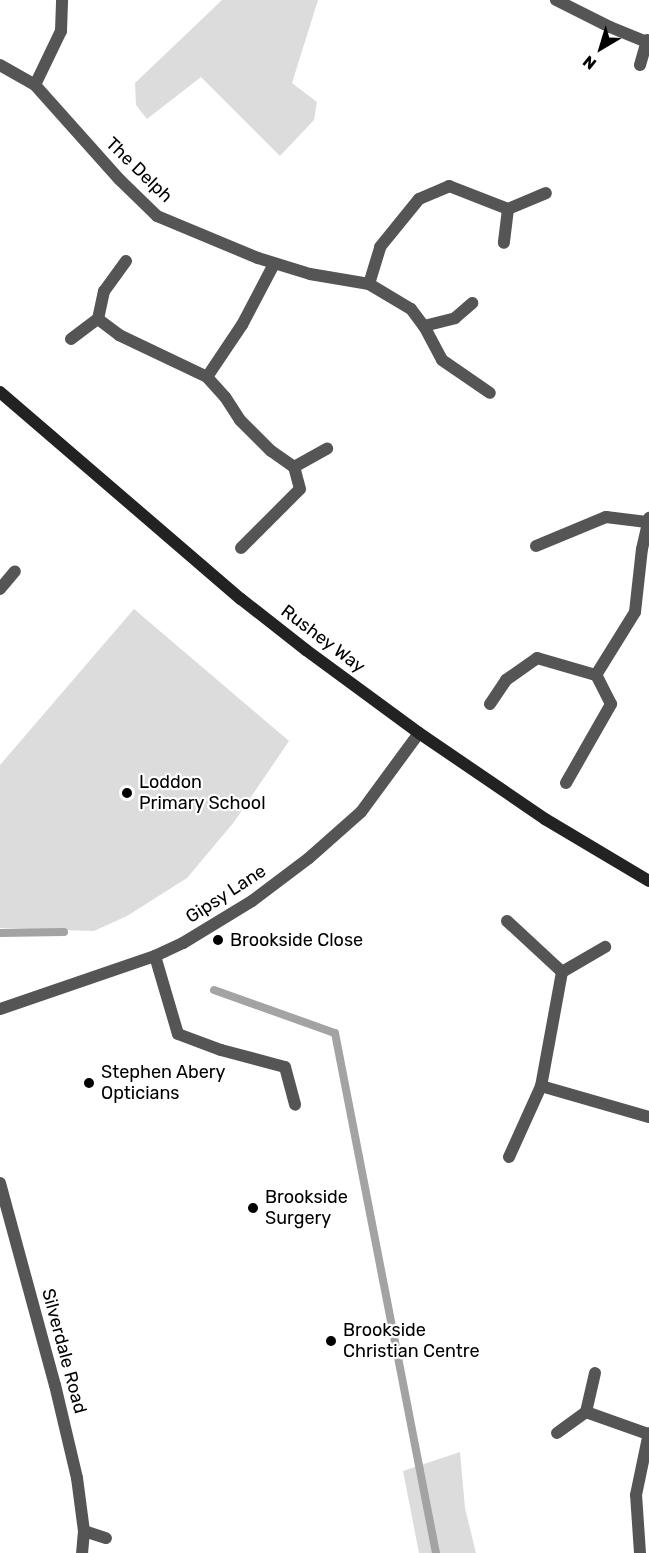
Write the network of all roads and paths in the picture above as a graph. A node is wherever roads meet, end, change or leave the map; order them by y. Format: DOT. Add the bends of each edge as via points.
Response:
graph roads {
  1 [pos="62,0"];
  2 [pos="556,0"];
  3 [pos="648,40"];
  4 [pos="0,65"];
  5 [pos="640,65"];
  6 [pos="35,85"];
  7 [pos="546,193"];
  8 [pos="508,209"];
  9 [pos="504,243"];
  10 [pos="126,261"];
  11 [pos="274,264"];
  12 [pos="369,284"];
  13 [pos="472,303"];
  14 [pos="98,319"];
  15 [pos="424,326"];
  16 [pos="71,339"];
  17 [pos="207,377"];
  18 [pos="0,392"];
  19 [pos="490,393"];
  20 [pos="327,449"];
  21 [pos="294,466"];
  22 [pos="648,520"];
  23 [pos="536,546"];
  24 [pos="242,548"];
  25 [pos="15,571"];
  26 [pos="0,589"];
  27 [pos="596,675"];
  28 [pos="490,704"];
  29 [pos="419,732"];
  30 [pos="566,783"];
  31 [pos="649,881"];
  32 [pos="507,921"];
  33 [pos="605,947"];
  34 [pos="155,956"];
  35 [pos="562,972"];
  36 [pos="0,1009"];
  37 [pos="541,1086"];
  38 [pos="295,1106"];
  39 [pos="649,1117"];
  40 [pos="509,1157"];
  41 [pos="0,1183"];
  42 [pos="595,1373"];
  43 [pos="586,1412"];
  44 [pos="557,1433"];
  45 [pos="649,1433"];
  46 [pos="84,1531"];
  47 [pos="106,1538"];
  48 [pos="82,1553"];
  49 [pos="640,1553"];
  1 -- 6 [label="street" via="61,31"];
  2 -- 3 [label="street" via="610,27"];
  3 -- 5 [label="street"];
  4 -- 6 [label="street, The Delph"];
  6 -- 11 [label="street, The Delph" via="157,216"];
  7 -- 8 [label="street"];
  8 -- 9 [label="street"];
  8 -- 12 [label="street" via="449,186 419,199 380,247"];
  10 -- 14 [label="street" via="104,291"];
  11 -- 12 [label="street, The Delph"];
  11 -- 17 [label="street" via="242,325"];
  12 -- 15 [label="street, The Delph" via="411,309"];
  13 -- 15 [label="street" via="455,318"];
  14 -- 16 [label="street"];
  14 -- 17 [label="street" via="119,335"];
  15 -- 19 [label="street, The Delph" via="442,360"];
  17 -- 21 [label="street" via="240,420 271,451"];
  18 -- 29 [label="street, Rushey Way" via="241,599"];
  20 -- 21 [label="street"];
  21 -- 24 [label="street" via="300,489"];
  22 -- 23 [label="street" via="606,517"];
  22 -- 27 [label="street" via="635,612"];
  25 -- 26 [label="street"];
  27 -- 28 [label="street" via="537,658 506,680"];
  27 -- 30 [label="street" via="611,704"];
  29 -- 31 [label="street, Rushey Way" via="545,819"];
  29 -- 34 [label="street, Gipsy Lane" via="361,812 309,858 225,918"];
  32 -- 35 [label="street"];
  33 -- 35 [label="street"];
  34 -- 36 [label="street, Gipsy Lane"];
  34 -- 38 [label="street" via="178,1034 285,1067"];
  35 -- 37 [label="street"];
  37 -- 39 [label="street"];
  37 -- 40 [label="street"];
  41 -- 46 [label="street, Silverdale Road" via="55,1385"];
  42 -- 43 [label="street"];
  43 -- 44 [label="street"];
  43 -- 45 [label="street"];
  45 -- 49 [label="street" via="636,1495"];
  46 -- 47 [label="street"];
  46 -- 48 [label="street, Silverdale Road"];
}
